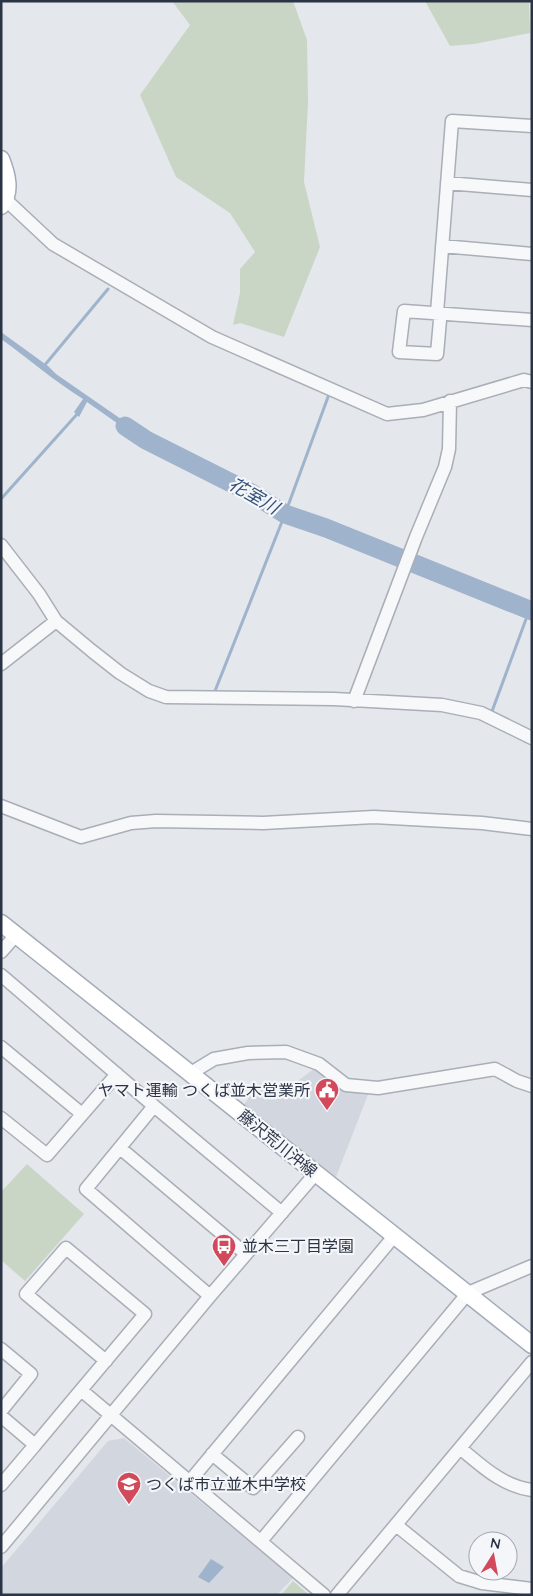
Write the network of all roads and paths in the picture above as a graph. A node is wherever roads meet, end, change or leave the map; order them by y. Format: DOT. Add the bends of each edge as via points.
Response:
graph roads {
  1 [pos="532,126"];
  2 [pos="1,159"];
  3 [pos="447,183"];
  4 [pos="532,190"];
  5 [pos="4,203"];
  6 [pos="442,246"];
  7 [pos="532,254"];
  8 [pos="532,320"];
  9 [pos="532,382"];
  10 [pos="450,401"];
  11 [pos="1,545"];
  12 [pos="56,621"];
  13 [pos="1,664"];
  14 [pos="354,701"];
  15 [pos="532,738"];
  16 [pos="1,806"];
  17 [pos="532,829"];
  18 [pos="1,923"];
  19 [pos="16,935"];
  20 [pos="1,952"];
  21 [pos="1,975"];
  22 [pos="1,1047"];
  23 [pos="191,1073"];
  24 [pos="117,1074"];
  25 [pos="532,1086"];
  26 [pos="154,1106"];
  27 [pos="82,1114"];
  28 [pos="1,1118"];
  29 [pos="120,1148"];
  30 [pos="316,1173"];
  31 [pos="282,1213"];
  32 [pos="395,1235"];
  33 [pos="246,1254"];
  34 [pos="532,1266"];
  35 [pos="468,1294"];
  36 [pos="210,1296"];
  37 [pos="532,1345"];
  38 [pos="1,1349"];
  39 [pos="106,1362"];
  40 [pos="532,1362"];
  41 [pos="81,1390"];
  42 [pos="1,1411"];
  43 [pos="1,1416"];
  44 [pos="111,1416"];
  45 [pos="298,1436"];
  46 [pos="35,1445"];
  47 [pos="460,1448"];
  48 [pos="212,1454"];
  49 [pos="190,1481"];
  50 [pos="1,1485"];
  51 [pos="532,1490"];
  52 [pos="396,1525"];
  53 [pos="260,1541"];
  54 [pos="2,1545"];
  55 [pos="532,1589"];
  56 [pos="324,1595"];
  57 [pos="337,1595"];
  1 -- 3 [label="street" via="452,121"];
  2 -- 5 [label="main road" via="8,183"];
  3 -- 4 [label="street"];
  3 -- 6 [label="street"];
  5 -- 10 [label="street" via="53,244 212,337 387,414 423,410"];
  6 -- 7 [label="street"];
  6 -- 8 [label="street" via="437,313"];
  9 -- 10 [label="street" via="524,380"];
  10 -- 14 [label="street" via="449,449 445,466"];
  11 -- 12 [label="street"];
  12 -- 13 [label="street"];
  12 -- 14 [label="street" via="120,673 148,691 166,697"];
  14 -- 15 [label="street" via="442,705 481,713"];
  16 -- 17 [label="street" via="81,836 131,823 156,821 263,823 374,816"];
  18 -- 19 [label="main road, 藤沢荒川沖線"];
  19 -- 20 [label="street"];
  19 -- 23 [label="main road, 藤沢荒川沖線"];
  21 -- 24 [label="street"];
  22 -- 27 [label="street"];
  23 -- 25 [label="street" via="214,1059 248,1052 286,1052 319,1064 346,1085 378,1088 495,1069"];
  23 -- 30 [label="main road, 藤沢荒川沖線"];
  24 -- 26 [label="street"];
  24 -- 27 [label="street"];
  26 -- 29 [label="street"];
  26 -- 31 [label="street"];
  27 -- 28 [label="street" via="47,1155"];
  29 -- 33 [label="street"];
  29 -- 36 [label="street" via="86,1189"];
  30 -- 31 [label="street"];
  30 -- 32 [label="main road, 藤沢荒川沖線"];
  31 -- 33 [label="street"];
  32 -- 35 [label="main road, 藤沢荒川沖線"];
  32 -- 48 [label="street"];
  33 -- 36 [label="street"];
  34 -- 35 [label="street"];
  35 -- 37 [label="main road, 藤沢荒川沖線"];
  35 -- 53 [label="street"];
  36 -- 44 [label="street"];
  38 -- 42 [label="street" via="31,1374"];
  39 -- 39 [label="street" via="145,1314 66,1248 26,1294"];
  39 -- 41 [label="street"];
  40 -- 47 [label="street"];
  41 -- 44 [label="street"];
  41 -- 46 [label="street"];
  43 -- 46 [label="street"];
  44 -- 49 [label="street"];
  44 -- 54 [label="street"];
  45 -- 48 [label="street" via="252,1488"];
  46 -- 50 [label="street"];
  47 -- 51 [label="street" via="496,1478"];
  47 -- 52 [label="street"];
  48 -- 49 [label="street"];
  49 -- 53 [label="street"];
  52 -- 55 [label="street" via="459,1576 482,1583"];
  52 -- 57 [label="street"];
  53 -- 56 [label="street"];
}
